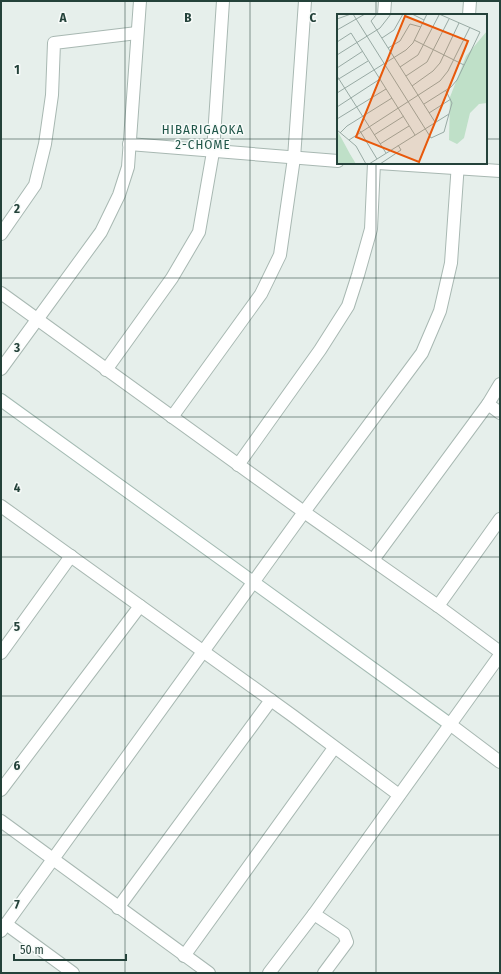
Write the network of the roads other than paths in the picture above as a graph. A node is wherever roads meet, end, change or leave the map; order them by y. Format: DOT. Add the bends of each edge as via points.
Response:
graph roads {
  1 [pos="140,1"];
  2 [pos="223,1"];
  3 [pos="305,1"];
  4 [pos="385,1"];
  5 [pos="470,1"];
  6 [pos="384,14"];
  7 [pos="469,14"];
  8 [pos="137,33"];
  9 [pos="129,144"];
  10 [pos="213,152"];
  11 [pos="294,158"];
  12 [pos="337,160"];
  13 [pos="374,164"];
  14 [pos="418,164"];
  15 [pos="458,165"];
  16 [pos="500,171"];
  17 [pos="1,234"];
  18 [pos="1,293"];
  19 [pos="37,320"];
  20 [pos="1,369"];
  21 [pos="106,370"];
  22 [pos="500,384"];
  23 [pos="1,400"];
  24 [pos="488,404"];
  25 [pos="500,413"];
  26 [pos="172,417"];
  27 [pos="238,465"];
  28 [pos="2,510"];
  29 [pos="304,512"];
  30 [pos="500,519"];
  31 [pos="71,556"];
  32 [pos="372,560"];
  33 [pos="254,582"];
  34 [pos="140,606"];
  35 [pos="438,606"];
  36 [pos="203,651"];
  37 [pos="500,652"];
  38 [pos="1,653"];
  39 [pos="500,655"];
  40 [pos="271,700"];
  41 [pos="451,725"];
  42 [pos="334,748"];
  43 [pos="500,762"];
  44 [pos="1,790"];
  45 [pos="399,795"];
  46 [pos="1,821"];
  47 [pos="53,860"];
  48 [pos="118,908"];
  49 [pos="314,914"];
  50 [pos="3,927"];
  51 [pos="184,956"];
  52 [pos="73,973"];
  53 [pos="209,973"];
  54 [pos="269,973"];
  55 [pos="324,973"];
  1 -- 8 [label="street"];
  2 -- 10 [label="street"];
  3 -- 11 [label="street"];
  4 -- 6 [label="street"];
  5 -- 7 [label="street"];
  8 -- 9 [label="street"];
  8 -- 17 [label="street" via="54,43 52,95 45,144 34,185"];
  9 -- 10 [label="street"];
  9 -- 19 [label="street" via="128,167 119,195 101,232"];
  10 -- 11 [label="street"];
  10 -- 21 [label="street" via="198,232 172,278"];
  11 -- 12 [label="street"];
  11 -- 26 [label="street" via="280,255 261,294"];
  13 -- 27 [label="street" via="371,229 348,306 320,350"];
  14 -- 15 [label="street"];
  15 -- 16 [label="street"];
  15 -- 29 [label="street" via="451,263 440,311 422,353"];
  18 -- 19 [label="street"];
  19 -- 20 [label="street"];
  19 -- 21 [label="street"];
  21 -- 26 [label="street"];
  22 -- 24 [label="street"];
  23 -- 33 [label="street"];
  24 -- 25 [label="street"];
  24 -- 32 [label="street"];
  26 -- 27 [label="street"];
  27 -- 29 [label="street"];
  28 -- 31 [label="street"];
  29 -- 32 [label="street"];
  29 -- 33 [label="street"];
  30 -- 35 [label="street"];
  31 -- 34 [label="street"];
  31 -- 38 [label="street"];
  32 -- 35 [label="street"];
  33 -- 36 [label="street"];
  33 -- 41 [label="street"];
  34 -- 36 [label="street"];
  34 -- 44 [label="street"];
  35 -- 37 [label="street"];
  36 -- 40 [label="street"];
  36 -- 47 [label="street"];
  39 -- 41 [label="street"];
  40 -- 42 [label="street"];
  40 -- 48 [label="street"];
  41 -- 43 [label="street"];
  41 -- 45 [label="street"];
  42 -- 45 [label="street"];
  42 -- 51 [label="street"];
  45 -- 49 [label="street"];
  46 -- 47 [label="street"];
  47 -- 48 [label="street"];
  47 -- 50 [label="street"];
  48 -- 51 [label="street"];
  49 -- 54 [label="street"];
  49 -- 55 [label="street" via="344,934 346,942"];
  50 -- 52 [label="street"];
  51 -- 53 [label="street"];
}
